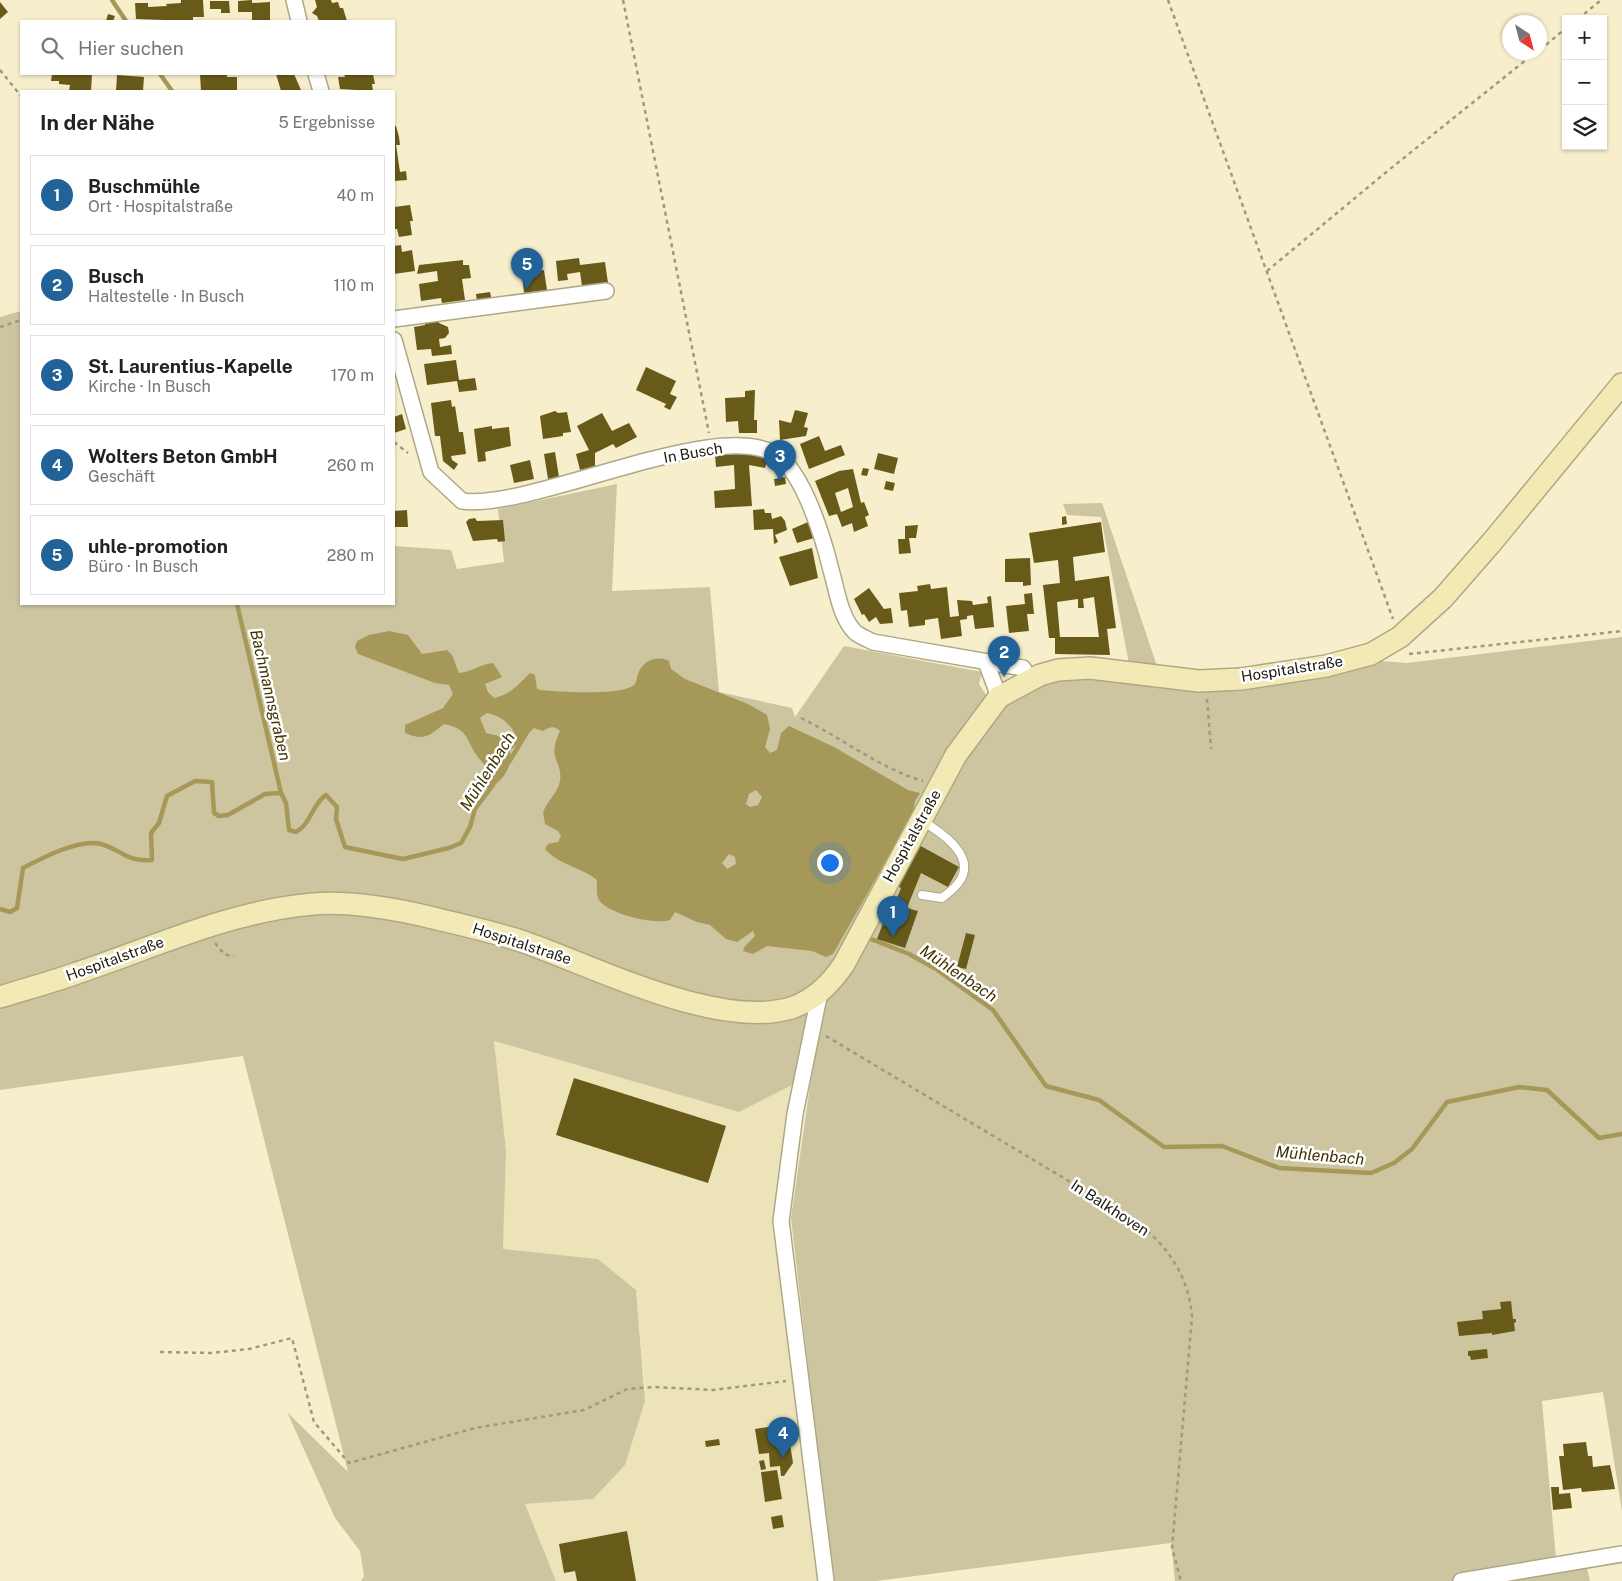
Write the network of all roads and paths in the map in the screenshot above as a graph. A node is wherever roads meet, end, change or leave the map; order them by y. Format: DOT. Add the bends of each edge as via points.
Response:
graph roads {
  1 [pos="294,0"];
  2 [pos="623,0"];
  3 [pos="1168,0"];
  4 [pos="1601,0"];
  5 [pos="1583,15"];
  6 [pos="299,20"];
  7 [pos="1562,31"];
  8 [pos="1547,44"];
  9 [pos="1526,60"];
  10 [pos="0,70"];
  11 [pos="316,75"];
  12 [pos="321,90"];
  13 [pos="20,95"];
  14 [pos="1267,271"];
  15 [pos="606,291"];
  16 [pos="395,319"];
  17 [pos="20,320"];
  18 [pos="0,327"];
  19 [pos="395,344"];
  20 [pos="1622,384"];
  21 [pos="395,443"];
  22 [pos="712,447"];
  23 [pos="408,453"];
  24 [pos="1622,631"];
  25 [pos="1400,637"];
  26 [pos="986,662"];
  27 [pos="1030,680"];
  28 [pos="1206,680"];
  29 [pos="999,697"];
  30 [pos="801,718"];
  31 [pos="1211,749"];
  32 [pos="939,786"];
  33 [pos="920,820"];
  34 [pos="922,895"];
  35 [pos="820,992"];
  36 [pos="0,997"];
  37 [pos="811,1027"];
  38 [pos="160,1352"];
  39 [pos="800,1379"];
  40 [pos="1622,1554"];
  41 [pos="826,1581"];
  42 [pos="1181,1581"];
  43 [pos="1461,1581"];
  1 -- 6 [label="street"];
  2 -- 22 [label="path"];
  3 -- 14 [label="path"];
  4 -- 5 [label="path"];
  7 -- 8 [label="path"];
  9 -- 14 [label="path"];
  10 -- 13 [label="path"];
  11 -- 12 [label="street"];
  14 -- 25 [label="path"];
  15 -- 16 [label="street"];
  17 -- 18 [label="path"];
  19 -- 22 [label="street, In Busch" via="431,472 462,501 496,499"];
  20 -- 25 [label="street, Hospitalstraße" via="1474,563 1429,613"];
  21 -- 23 [label="path"];
  22 -- 26 [label="street, In Busch" via="764,448 788,465 822,534 842,611 856,633 873,642"];
  24 -- 25 [label="path" via="1403,655"];
  25 -- 28 [label="street, Hospitalstraße" via="1371,654 1326,666 1241,679"];
  26 -- 27 [label="street, In Busch" via="1023,668"];
  26 -- 29 [label="street"];
  27 -- 28 [label="street, Hospitalstraße" via="1058,670 1090,668"];
  27 -- 29 [label="street, Hospitalstraße"];
  28 -- 31 [label="path"];
  29 -- 32 [label="street, Hospitalstraße" via="956,755"];
  30 -- 32 [label="path" via="899,774"];
  32 -- 33 [label="street, Hospitalstraße"];
  33 -- 34 [label="lane" via="957,847 964,869 961,879 942,898"];
  33 -- 35 [label="street, Hospitalstraße" via="844,964"];
  35 -- 36 [label="street, Hospitalstraße" via="794,1007 775,1011 708,1006 665,995 521,941 458,924 378,907 315,904 271,910 210,925 76,974"];
  35 -- 37 [label="street"];
  37 -- 39 [label="street" via="795,1114 781,1221"];
  37 -- 42 [label="path, In Balkhoven" via="1129,1217 1166,1249 1186,1286 1192,1317 1172,1548"];
  38 -- 39 [label="path" via="211,1353 249,1349 292,1338 314,1422 349,1464 475,1428 584,1410 626,1389 714,1390"];
  39 -- 41 [label="street"];
  40 -- 43 [label="street"];
}
